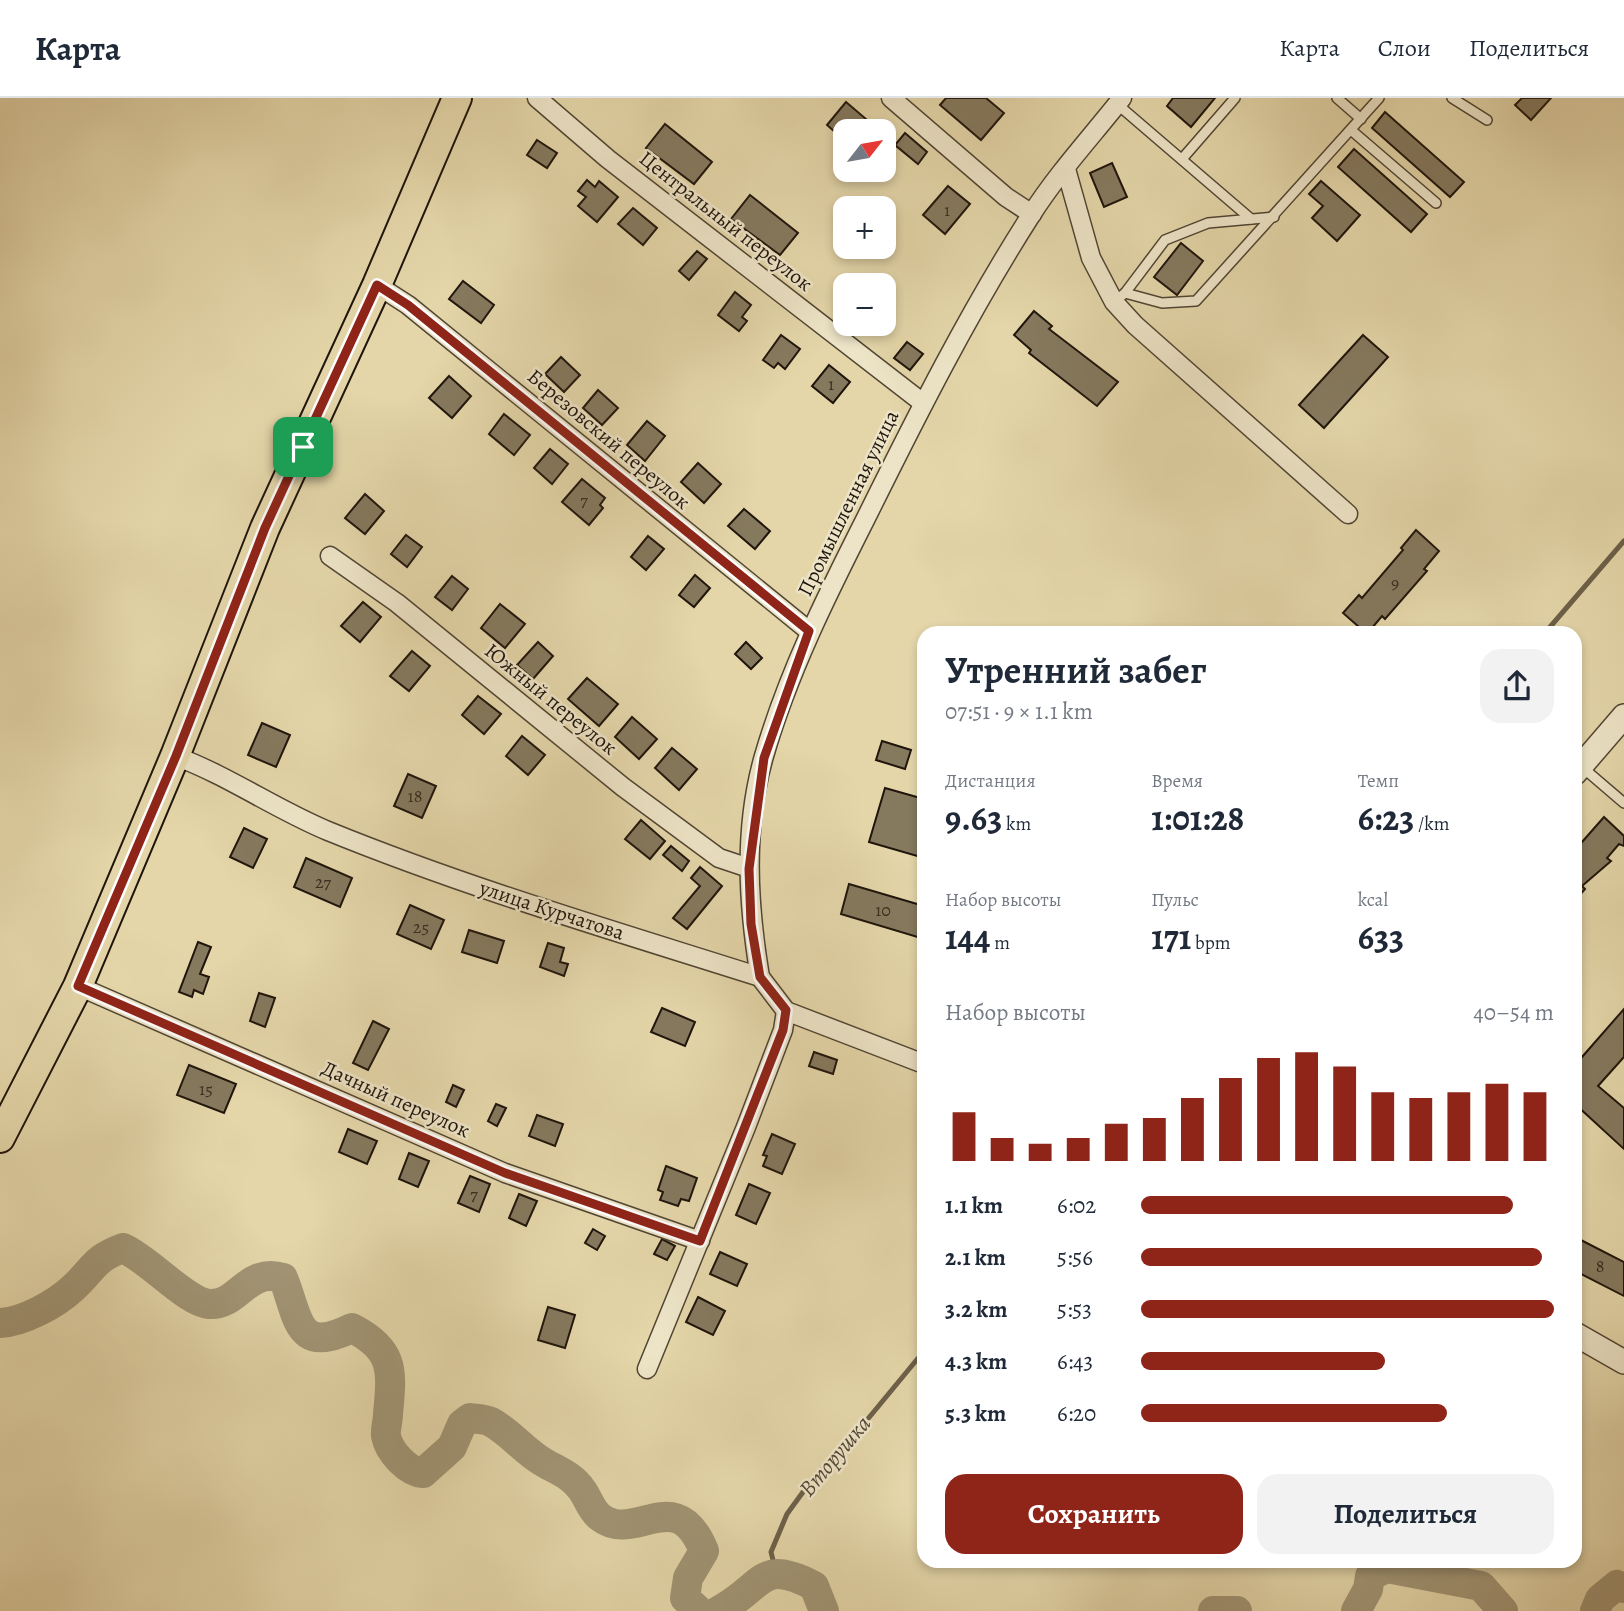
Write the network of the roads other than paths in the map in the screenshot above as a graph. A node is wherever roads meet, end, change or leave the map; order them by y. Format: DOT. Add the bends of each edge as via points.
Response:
graph roads {
  1 [pos="457,98"];
  2 [pos="537,98"];
  3 [pos="891,98"];
  4 [pos="1235,98"];
  5 [pos="1337,98"];
  6 [pos="1379,98"];
  7 [pos="1452,98"];
  8 [pos="1120,101"];
  9 [pos="1361,118"];
  10 [pos="1487,120"];
  11 [pos="1351,130"];
  12 [pos="1182,159"];
  13 [pos="1066,169"];
  14 [pos="1436,203"];
  15 [pos="1031,214"];
  16 [pos="1274,217"];
  17 [pos="1251,219"];
  18 [pos="377,285"];
  19 [pos="1119,297"];
  20 [pos="923,403"];
  21 [pos="1348,514"];
  22 [pos="330,556"];
  23 [pos="809,631"];
  24 [pos="1624,716"];
  25 [pos="176,756"];
  26 [pos="1582,764"];
  27 [pos="1582,772"];
  28 [pos="1624,803"];
  29 [pos="749,869"];
  30 [pos="760,977"];
  31 [pos="78,986"];
  32 [pos="786,1010"];
  33 [pos="917,1061"];
  34 [pos="0,1138"];
  35 [pos="700,1241"];
  36 [pos="1582,1338"];
  37 [pos="1624,1362"];
  38 [pos="647,1369"];
  1 -- 18 [label="main road"];
  2 -- 20 [label="street, Центральный переулок" via="608,159"];
  3 -- 15 [label="street"];
  4 -- 12 [label="lane"];
  5 -- 9 [label="lane"];
  6 -- 9 [label="lane"];
  7 -- 10 [label="lane"];
  8 -- 12 [label="lane"];
  8 -- 13 [label="street, Промышленная улица"];
  9 -- 11 [label="lane"];
  11 -- 14 [label="lane"];
  11 -- 16 [label="lane"];
  12 -- 17 [label="lane"];
  13 -- 15 [label="street, Промышленная улица"];
  13 -- 19 [label="street" via="1091,258"];
  15 -- 20 [label="street, Промышленная улица"];
  16 -- 17 [label="lane"];
  16 -- 19 [label="lane" via="1196,300 1162,303"];
  17 -- 19 [label="lane" via="1208,223 1165,240"];
  18 -- 23 [label="street, Березовский переулок" via="419,313"];
  18 -- 25 [label="main road" via="265,528"];
  19 -- 21 [label="street" via="1135,326"];
  20 -- 23 [label="street, Промышленная улица"];
  22 -- 29 [label="street, Южный переулок" via="397,603 623,787 719,858"];
  23 -- 29 [label="street, Промышленная улица" via="764,758"];
  24 -- 26 [label="street"];
  25 -- 30 [label="street, улица Курчатова" via="326,830 497,892"];
  25 -- 31 [label="main road"];
  27 -- 28 [label="lane"];
  29 -- 30 [label="street, Промышленная улица" via="751,924"];
  30 -- 32 [label="street"];
  31 -- 34 [label="main road"];
  31 -- 35 [label="street, Дачный переулок" via="505,1173"];
  32 -- 33 [label="street"];
  32 -- 35 [label="street" via="783,1030"];
  35 -- 38 [label="street"];
  36 -- 37 [label="street"];
}
